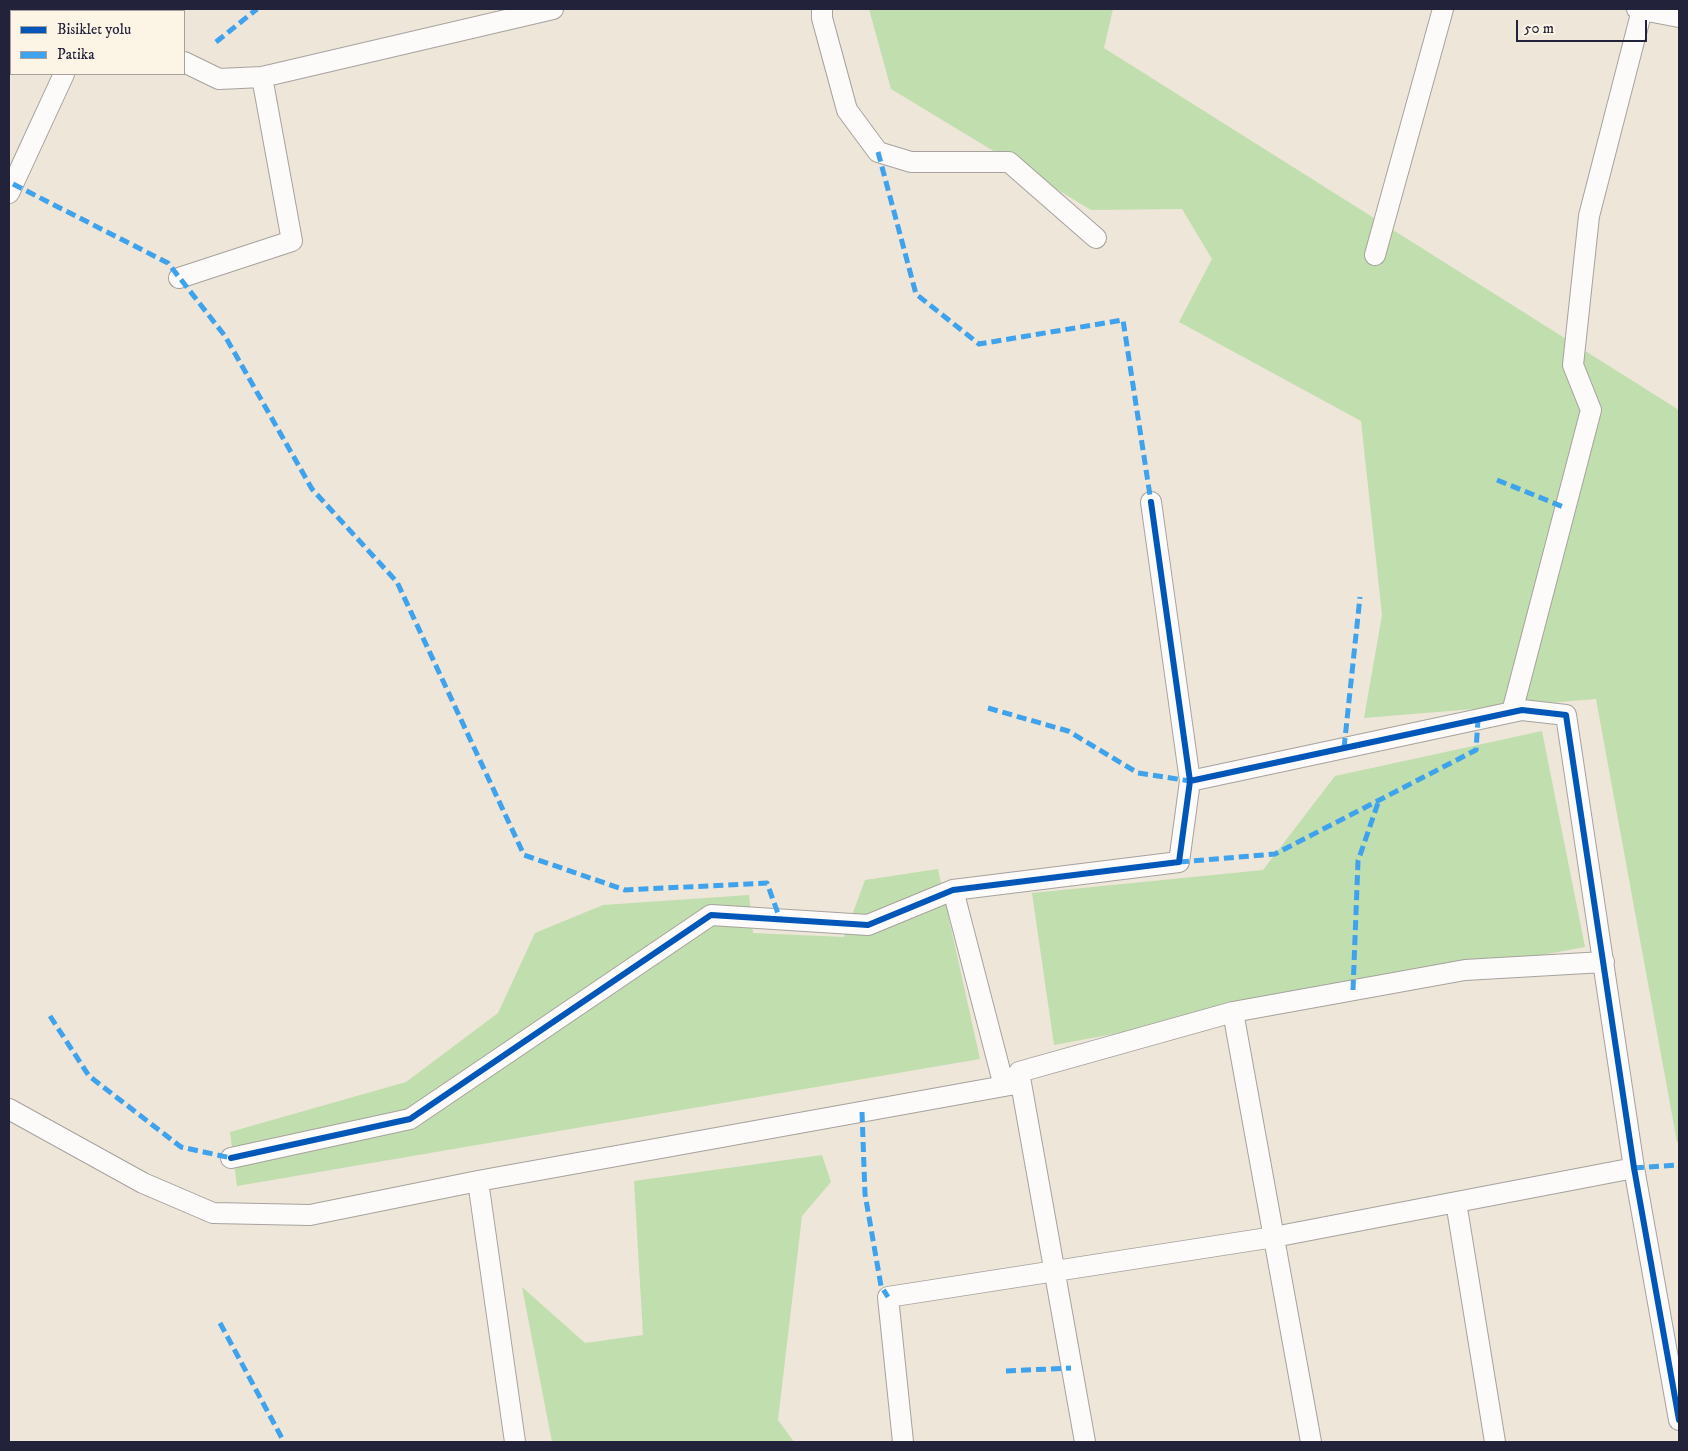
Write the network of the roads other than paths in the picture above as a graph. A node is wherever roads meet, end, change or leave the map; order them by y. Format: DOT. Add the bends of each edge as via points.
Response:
graph roads {
  1 [pos="553,9"];
  2 [pos="822,9"];
  3 [pos="1443,9"];
  4 [pos="1640,9"];
  5 [pos="521,12"];
  6 [pos="1679,17"];
  7 [pos="185,62"];
  8 [pos="64,75"];
  9 [pos="262,77"];
  10 [pos="9,193"];
  11 [pos="1096,238"];
  12 [pos="1375,254"];
  13 [pos="179,278"];
  14 [pos="1150,502"];
  15 [pos="1512,712"];
  16 [pos="1190,781"];
  17 [pos="954,890"];
  18 [pos="1604,962"];
  19 [pos="1233,1012"];
  20 [pos="1013,1084"];
  21 [pos="9,1109"];
  22 [pos="231,1158"];
  23 [pos="1634,1168"];
  24 [pos="478,1181"];
  25 [pos="1456,1202"];
  26 [pos="1274,1237"];
  27 [pos="1054,1271"];
  28 [pos="1679,1420"];
  29 [pos="516,1442"];
  30 [pos="903,1442"];
  31 [pos="1085,1442"];
  32 [pos="1311,1442"];
  33 [pos="1495,1442"];
  1 -- 5 [label="street"];
  2 -- 11 [label="street" via="847,110 878,152 911,162 1010,162"];
  3 -- 12 [label="street"];
  4 -- 6 [label="street"];
  4 -- 15 [label="street" via="1588,216 1573,365 1591,410"];
  5 -- 9 [label="street"];
  7 -- 9 [label="street" via="219,79"];
  8 -- 10 [label="street"];
  9 -- 13 [label="street" via="292,241"];
  14 -- 16 [label="street"];
  15 -- 16 [label="street"];
  15 -- 18 [label="street" via="1522,710 1566,715"];
  16 -- 17 [label="street" via="1179,862"];
  17 -- 20 [label="street"];
  17 -- 22 [label="street" via="868,925 711,915 410,1118"];
  18 -- 19 [label="street" via="1465,970"];
  18 -- 23 [label="street"];
  19 -- 20 [label="street" via="1019,1072"];
  19 -- 26 [label="street"];
  20 -- 24 [label="street"];
  20 -- 27 [label="street"];
  21 -- 24 [label="street" via="143,1183 213,1213 310,1215"];
  23 -- 25 [label="street"];
  23 -- 28 [label="street"];
  24 -- 29 [label="street"];
  25 -- 26 [label="street"];
  25 -- 33 [label="street"];
  26 -- 27 [label="street"];
  26 -- 32 [label="street"];
  27 -- 30 [label="street" via="888,1297"];
  27 -- 31 [label="street"];
}
